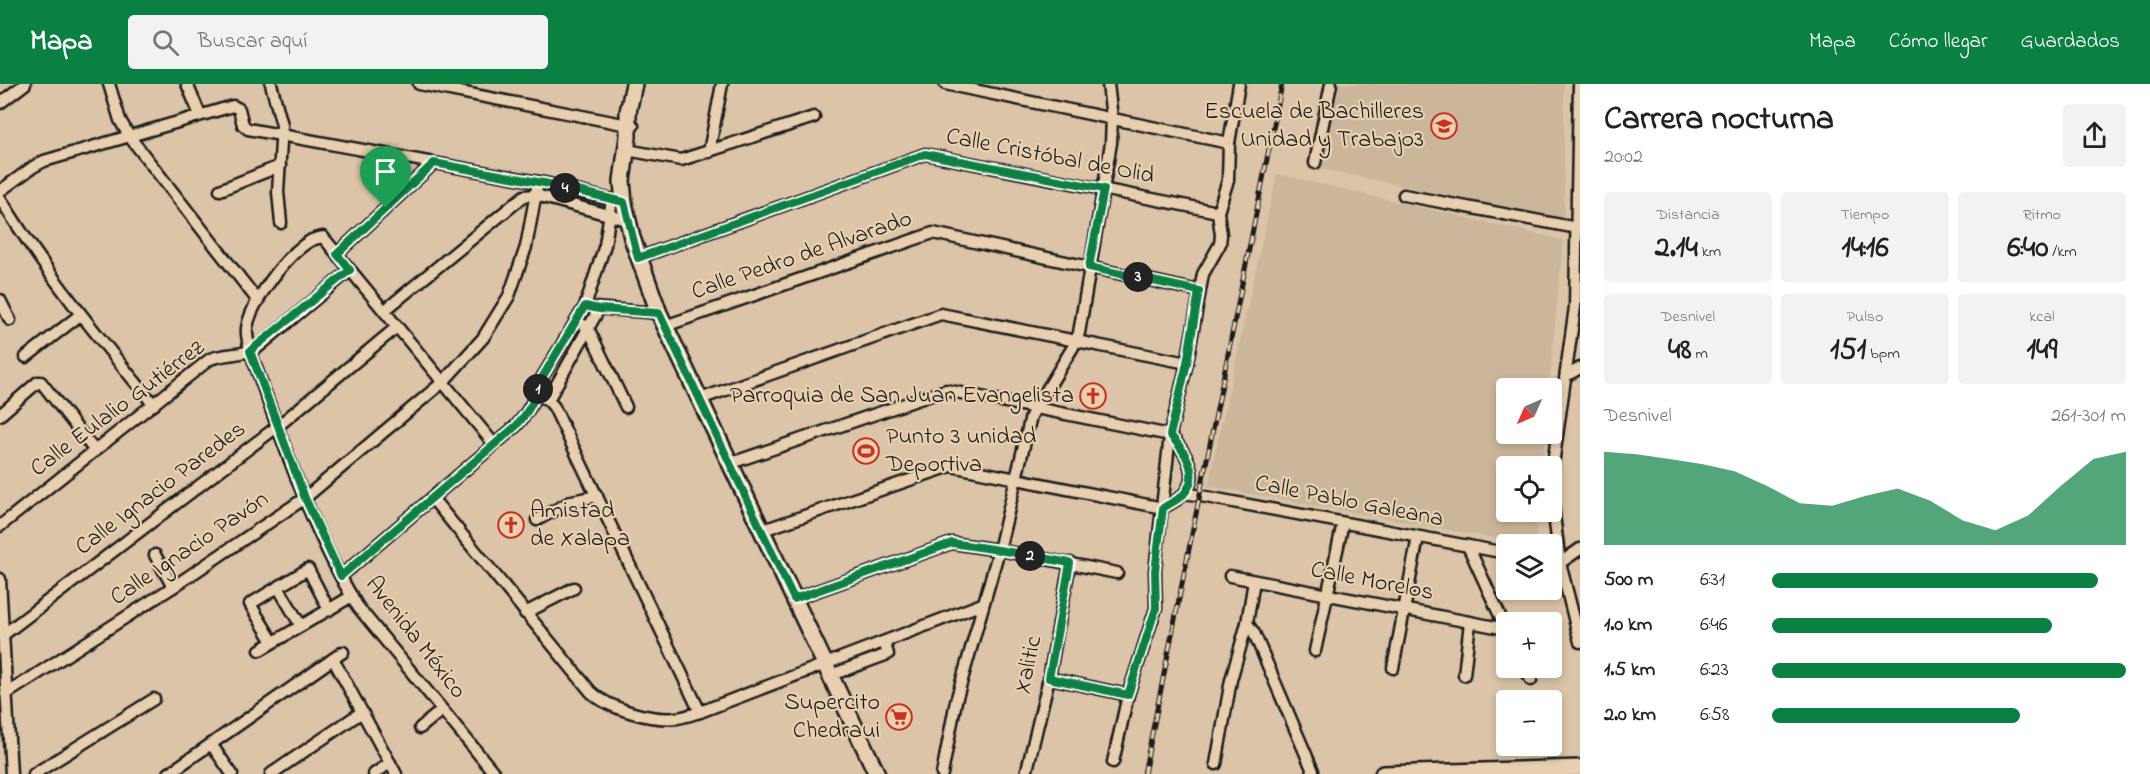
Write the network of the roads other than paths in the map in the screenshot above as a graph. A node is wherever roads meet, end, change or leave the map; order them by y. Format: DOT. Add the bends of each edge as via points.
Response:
graph roads {
  1 [pos="26,84"];
  2 [pos="109,84"];
  3 [pos="188,84"];
  4 [pos="271,84"];
  5 [pos="419,84"];
  6 [pos="634,84"];
  7 [pos="644,84"];
  8 [pos="722,84"];
  9 [pos="945,84"];
  10 [pos="1107,84"];
  11 [pos="1239,84"];
  12 [pos="1331,84"];
  13 [pos="1580,84"];
  14 [pos="0,103"];
  15 [pos="200,115"];
  16 [pos="814,117"];
  17 [pos="1112,118"];
  18 [pos="282,134"];
  19 [pos="629,135"];
  20 [pos="129,136"];
  21 [pos="1229,142"];
  22 [pos="709,152"];
  23 [pos="434,163"];
  24 [pos="1315,163"];
  25 [pos="280,166"];
  26 [pos="538,182"];
  27 [pos="1579,188"];
  28 [pos="1104,189"];
  29 [pos="1,190"];
  30 [pos="220,190"];
  31 [pos="536,195"];
  32 [pos="1404,195"];
  33 [pos="618,201"];
  34 [pos="1579,205"];
  35 [pos="1218,212"];
  36 [pos="610,214"];
  37 [pos="627,220"];
  38 [pos="281,223"];
  39 [pos="1577,228"];
  40 [pos="337,254"];
  41 [pos="638,258"];
  42 [pos="1089,267"];
  43 [pos="350,270"];
  44 [pos="1199,291"];
  45 [pos="0,300"];
  46 [pos="258,302"];
  47 [pos="585,306"];
  48 [pos="599,309"];
  49 [pos="384,311"];
  50 [pos="81,315"];
  51 [pos="662,319"];
  52 [pos="10,320"];
  53 [pos="577,320"];
  54 [pos="398,327"];
  55 [pos="588,328"];
  56 [pos="1077,340"];
  57 [pos="250,351"];
  58 [pos="1580,352"];
  59 [pos="26,357"];
  60 [pos="1569,358"];
  61 [pos="1187,363"];
  62 [pos="1580,368"];
  63 [pos="1566,375"];
  64 [pos="443,382"];
  65 [pos="537,394"];
  66 [pos="700,399"];
  67 [pos="548,400"];
  68 [pos="154,405"];
  69 [pos="626,407"];
  70 [pos="1035,408"];
  71 [pos="0,415"];
  72 [pos="278,426"];
  73 [pos="1170,435"];
  74 [pos="494,444"];
  75 [pos="95,451"];
  76 [pos="1554,456"];
  77 [pos="731,463"];
  78 [pos="1016,478"];
  79 [pos="1185,493"];
  80 [pos="597,496"];
  81 [pos="305,498"];
  82 [pos="432,498"];
  83 [pos="1163,508"];
  84 [pos="537,520"];
  85 [pos="1343,523"];
  86 [pos="0,526"];
  87 [pos="763,530"];
  88 [pos="1418,537"];
  89 [pos="1468,546"];
  90 [pos="1580,549"];
  91 [pos="999,550"];
  92 [pos="1496,551"];
  93 [pos="155,555"];
  94 [pos="1562,559"];
  95 [pos="1070,563"];
  96 [pos="1117,573"];
  97 [pos="341,576"];
  98 [pos="1230,576"];
  99 [pos="1562,576"];
  100 [pos="0,579"];
  101 [pos="1254,581"];
  102 [pos="0,585"];
  103 [pos="173,587"];
  104 [pos="278,587"];
  105 [pos="574,588"];
  106 [pos="352,596"];
  107 [pos="1328,596"];
  108 [pos="794,599"];
  109 [pos="982,604"];
  110 [pos="1576,608"];
  111 [pos="329,609"];
  112 [pos="1403,610"];
  113 [pos="1498,612"];
  114 [pos="525,613"];
  115 [pos="1470,622"];
  116 [pos="1247,623"];
  117 [pos="301,626"];
  118 [pos="1496,627"];
  119 [pos="2,628"];
  120 [pos="273,642"];
  121 [pos="1580,642"];
  122 [pos="260,650"];
  123 [pos="1315,651"];
  124 [pos="343,652"];
  125 [pos="333,659"];
  126 [pos="1393,668"];
  127 [pos="829,670"];
  128 [pos="1464,675"];
  129 [pos="1049,678"];
  130 [pos="6,694"];
  131 [pos="1128,695"];
  132 [pos="154,699"];
  133 [pos="442,710"];
  134 [pos="362,712"];
  135 [pos="700,712"];
  136 [pos="4,714"];
  137 [pos="420,728"];
  138 [pos="211,744"];
  139 [pos="1113,762"];
  140 [pos="390,763"];
  141 [pos="1216,764"];
  142 [pos="1580,768"];
  143 [pos="1313,771"];
  144 [pos="1549,771"];
  145 [pos="11,774"];
  146 [pos="34,774"];
  147 [pos="168,774"];
  148 [pos="232,774"];
  149 [pos="271,774"];
  150 [pos="375,774"];
  151 [pos="396,774"];
  152 [pos="495,774"];
  153 [pos="877,774"];
  154 [pos="942,774"];
  155 [pos="1026,774"];
  156 [pos="1383,774"];
  1 -- 14 [label="street"];
  2 -- 20 [label="street"];
  3 -- 15 [label="street"];
  4 -- 18 [label="street"];
  5 -- 19 [label="street"];
  6 -- 19 [label="main road" via="628,112"];
  7 -- 19 [label="main road"];
  8 -- 22 [label="street"];
  9 -- 17 [label="street"];
  10 -- 17 [label="street"];
  11 -- 21 [label="street"];
  12 -- 24 [label="street"];
  13 -- 27 [label="street"];
  15 -- 18 [label="street" via="233,106 237,107 245,128"];
  15 -- 20 [label="street"];
  16 -- 22 [label="street"];
  17 -- 21 [label="street"];
  17 -- 28 [label="street"];
  18 -- 23 [label="street"];
  18 -- 25 [label="street"];
  19 -- 22 [label="street" via="681,160"];
  19 -- 33 [label="main road"];
  20 -- 29 [label="street" via="39,164"];
  20 -- 46 [label="street"];
  21 -- 35 [label="street" via="1227,180"];
  23 -- 26 [label="street"];
  23 -- 40 [label="street"];
  25 -- 30 [label="street"];
  25 -- 38 [label="street"];
  26 -- 31 [label="street, Calle Ignacio Pavón"];
  26 -- 33 [label="street"];
  27 -- 34 [label="street"];
  28 -- 35 [label="street, Calle Cristóbal de Olid"];
  28 -- 41 [label="street, Calle Cristóbal de Olid" via="925,154"];
  28 -- 42 [label="street"];
  29 -- 50 [label="street" via="31,248"];
  31 -- 36 [label="street"];
  31 -- 49 [label="street" via="524,196"];
  31 -- 64 [label="street, Calle Ignacio Pavón" via="525,248 508,296 487,333"];
  32 -- 39 [label="street"];
  33 -- 36 [label="street"];
  33 -- 37 [label="main road"];
  34 -- 39 [label="street"];
  35 -- 44 [label="street" via="1220,244 1206,267"];
  36 -- 37 [label="street"];
  36 -- 47 [label="street" via="601,259"];
  37 -- 41 [label="main road"];
  39 -- 60 [label="street"];
  40 -- 43 [label="street"];
  40 -- 46 [label="street, Avenida México" via="323,237 309,242 282,264"];
  41 -- 51 [label="main road"];
  42 -- 44 [label="street, Calle Pedro de Alvarado"];
  42 -- 51 [label="street, Calle Pedro de Alvarado" via="933,233"];
  42 -- 56 [label="street"];
  43 -- 49 [label="street"];
  43 -- 57 [label="street, Calle Eulalio Gutiérrez"];
  44 -- 61 [label="street"];
  45 -- 52 [label="street"];
  46 -- 57 [label="street, Avenida México" via="247,327"];
  47 -- 48 [label="street"];
  47 -- 53 [label="street"];
  48 -- 51 [label="street"];
  48 -- 55 [label="street"];
  49 -- 54 [label="street"];
  50 -- 59 [label="street"];
  50 -- 68 [label="street"];
  51 -- 66 [label="main road"];
  53 -- 55 [label="street"];
  53 -- 65 [label="street" via="540,381"];
  54 -- 64 [label="street"];
  54 -- 72 [label="street, Calle Ignacio Paredes"];
  55 -- 67 [label="street"];
  55 -- 69 [label="street"];
  56 -- 61 [label="street"];
  56 -- 66 [label="street" via="941,314"];
  56 -- 70 [label="street"];
  57 -- 68 [label="street, Calle Eulalio Gutiérrez" via="210,360"];
  57 -- 72 [label="street, Avenida México"];
  58 -- 60 [label="street"];
  60 -- 63 [label="street"];
  61 -- 73 [label="street"];
  62 -- 63 [label="street"];
  63 -- 76 [label="street"];
  64 -- 74 [label="street"];
  64 -- 81 [label="street, Calle Ignacio Pavón"];
  65 -- 67 [label="street"];
  65 -- 74 [label="street" via="527,414"];
  66 -- 77 [label="main road"];
  67 -- 80 [label="street"];
  68 -- 75 [label="street, Calle Eulalio Gutiérrez"];
  70 -- 73 [label="street"];
  70 -- 77 [label="street" via="946,390"];
  70 -- 78 [label="street"];
  71 -- 75 [label="street" via="41,382"];
  72 -- 81 [label="street, Avenida México"];
  72 -- 119 [label="street, Calle Ignacio Paredes"];
  73 -- 79 [label="street" via="1189,463"];
  73 -- 83 [label="street"];
  74 -- 82 [label="street"];
  75 -- 86 [label="street, Calle Eulalio Gutiérrez"];
  77 -- 87 [label="main road"];
  78 -- 83 [label="street"];
  78 -- 87 [label="street" via="951,466"];
  78 -- 91 [label="street"];
  79 -- 83 [label="street"];
  79 -- 85 [label="street, Calle Pablo Galeana"];
  80 -- 84 [label="street" via="572,501"];
  80 -- 135 [label="street"];
  81 -- 97 [label="street, Avenida México"];
  81 -- 103 [label="street, Calle Ignacio Pavón"];
  82 -- 97 [label="street"];
  82 -- 114 [label="street"];
  83 -- 131 [label="street" via="1155,571 1156,608"];
  85 -- 88 [label="street, Calle Pablo Galeana"];
  85 -- 107 [label="street"];
  87 -- 108 [label="main road"];
  88 -- 89 [label="street, Calle Pablo Galeana"];
  88 -- 112 [label="street"];
  89 -- 92 [label="street, Calle Pablo Galeana"];
  89 -- 113 [label="street"];
  90 -- 94 [label="street"];
  91 -- 95 [label="street"];
  91 -- 108 [label="street" via="952,543"];
  91 -- 109 [label="street"];
  93 -- 103 [label="street"];
  95 -- 96 [label="street"];
  95 -- 129 [label="street, Xalitic"];
  97 -- 106 [label="street, Avenida México"];
  98 -- 101 [label="street, Calle Morelos"];
  99 -- 110 [label="street"];
  100 -- 102 [label="street"];
  101 -- 107 [label="street, Calle Morelos"];
  101 -- 116 [label="street"];
  102 -- 119 [label="street"];
  103 -- 130 [label="street, Calle Ignacio Pavón"];
  104 -- 111 [label="street" via="308,569"];
  104 -- 117 [label="street"];
  104 -- 120 [label="street" via="250,604"];
  105 -- 114 [label="street"];
  106 -- 111 [label="street"];
  106 -- 133 [label="street, Avenida México"];
  107 -- 112 [label="street, Calle Morelos"];
  107 -- 123 [label="street"];
  108 -- 127 [label="main road"];
  109 -- 127 [label="street" via="884,642 888,654"];
  109 -- 154 [label="street" via="956,701"];
  110 -- 121 [label="street"];
  111 -- 117 [label="street"];
  112 -- 115 [label="street, Calle Morelos"];
  112 -- 126 [label="street"];
  114 -- 135 [label="street" via="600,700 648,717 678,718"];
  115 -- 118 [label="street, Calle Morelos"];
  115 -- 128 [label="street"];
  116 -- 141 [label="street" via="1231,680"];
  116 -- 143 [label="street"];
  117 -- 120 [label="street"];
  119 -- 130 [label="street"];
  120 -- 122 [label="street"];
  124 -- 125 [label="street"];
  125 -- 134 [label="street"];
  125 -- 138 [label="street"];
  127 -- 135 [label="street"];
  127 -- 153 [label="main road"];
  129 -- 131 [label="street"];
  129 -- 155 [label="street, Xalitic"];
  130 -- 136 [label="street"];
  131 -- 139 [label="street"];
  132 -- 146 [label="street"];
  133 -- 137 [label="street"];
  133 -- 152 [label="street, Avenida México"];
  134 -- 140 [label="street"];
  134 -- 149 [label="street"];
  136 -- 145 [label="street"];
  138 -- 147 [label="street"];
  138 -- 148 [label="street"];
  140 -- 150 [label="street"];
  140 -- 151 [label="street"];
  142 -- 144 [label="main road"];
  144 -- 156 [label="main road"];
}
